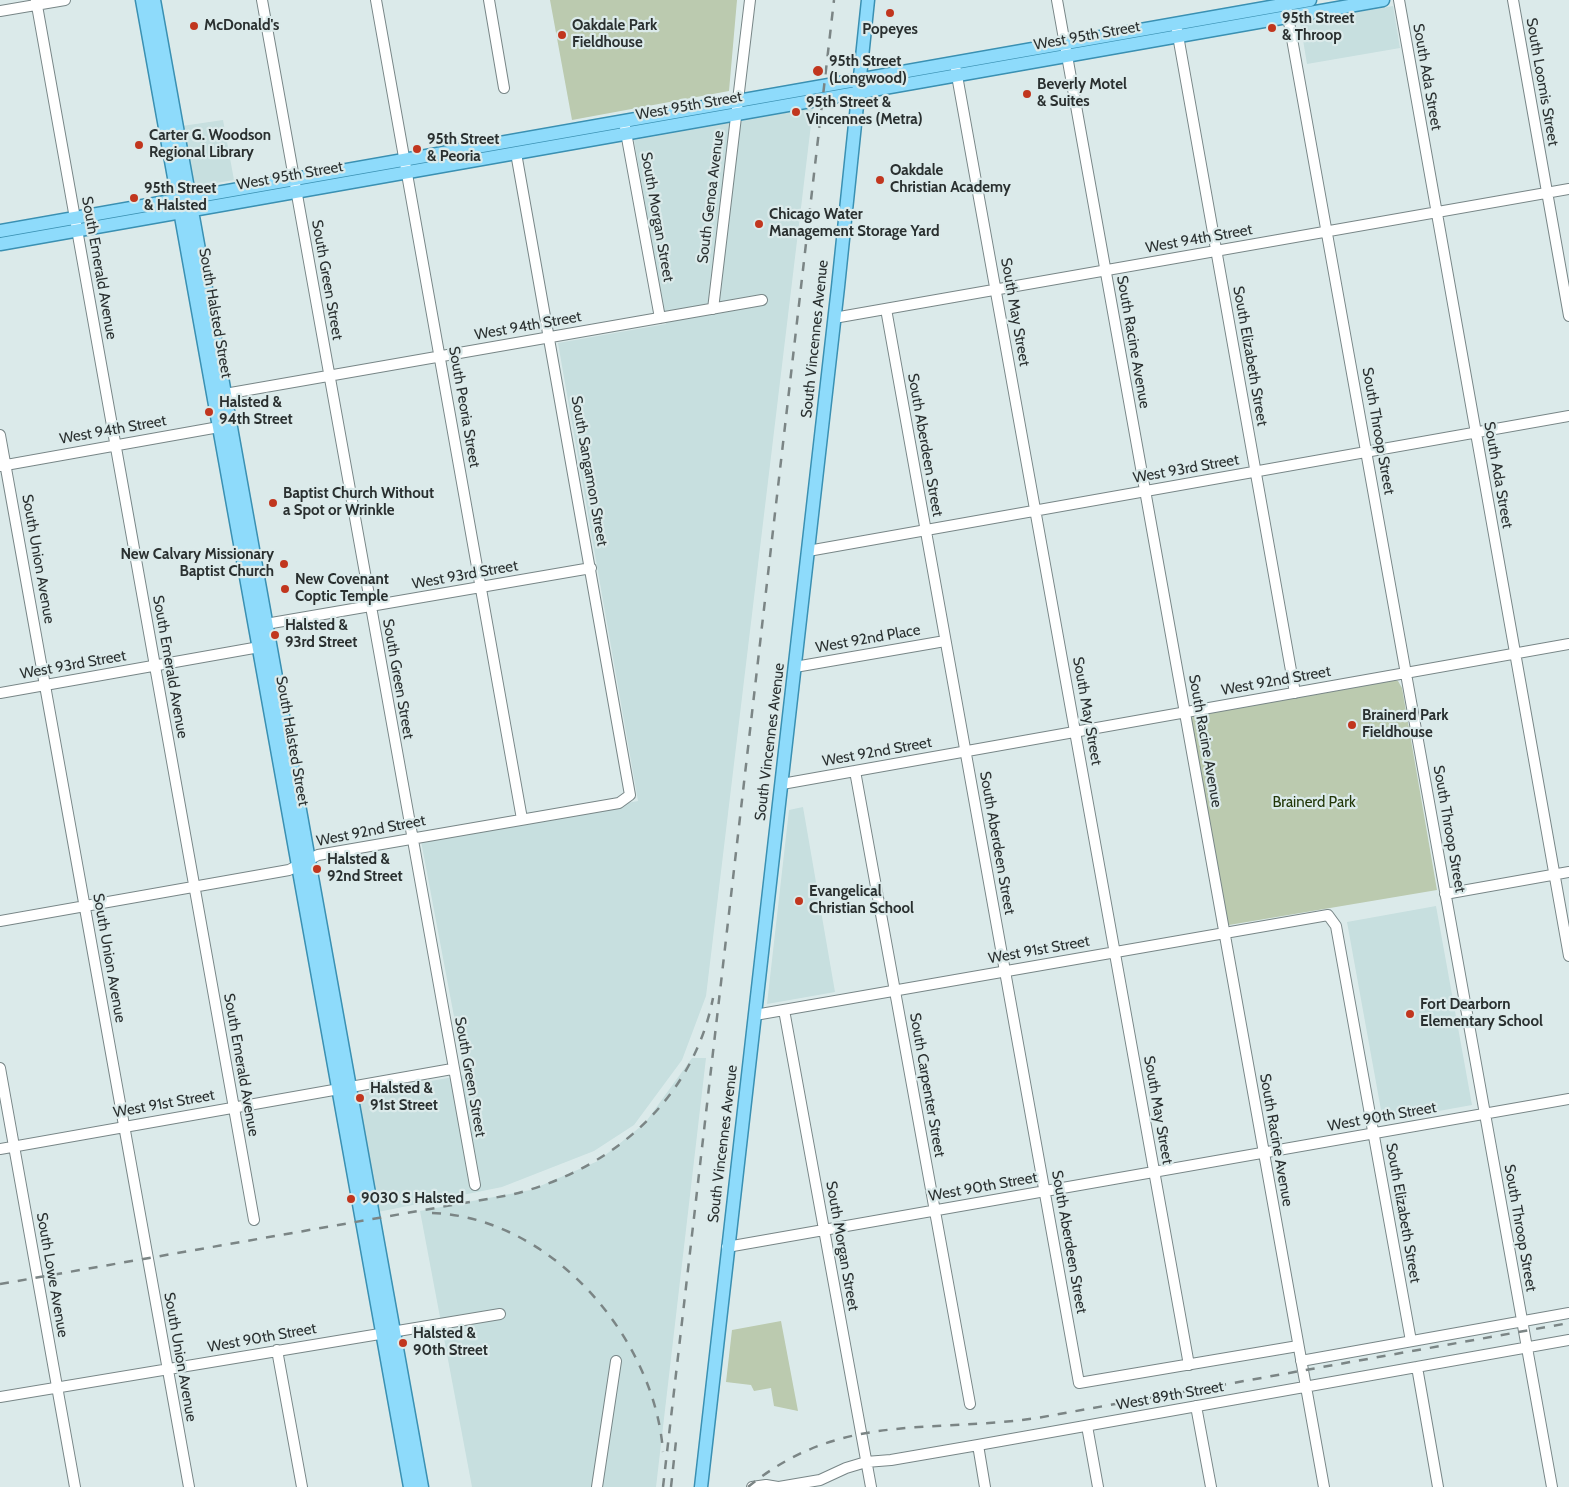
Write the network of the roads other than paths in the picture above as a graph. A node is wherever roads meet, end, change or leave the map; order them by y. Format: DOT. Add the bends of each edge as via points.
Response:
graph roads {
  1 [pos="65,0"];
  2 [pos="142,0"];
  3 [pos="154,0"];
  4 [pos="262,0"];
  5 [pos="376,0"];
  6 [pos="489,0"];
  7 [pos="750,0"];
  8 [pos="868,0"];
  9 [pos="1057,0"];
  10 [pos="1310,0"];
  11 [pos="1383,0"];
  12 [pos="1399,0"];
  13 [pos="1512,0"];
  14 [pos="36,2"];
  15 [pos="1286,7"];
  16 [pos="0,11"];
  17 [pos="1177,30"];
  18 [pos="1065,43"];
  19 [pos="1067,56"];
  20 [pos="956,69"];
  21 [pos="861,79"];
  22 [pos="504,88"];
  23 [pos="859,93"];
  24 [pos="738,101"];
  25 [pos="736,114"];
  26 [pos="624,120"];
  27 [pos="626,134"];
  28 [pos="516,153"];
  29 [pos="404,159"];
  30 [pos="407,172"];
  31 [pos="295,185"];
  32 [pos="1569,189"];
  33 [pos="1547,193"];
  34 [pos="185,204"];
  35 [pos="1436,212"];
  36 [pos="74,217"];
  37 [pos="77,230"];
  38 [pos="0,231"];
  39 [pos="1327,232"];
  40 [pos="0,244"];
  41 [pos="1216,251"];
  42 [pos="1105,271"];
  43 [pos="996,290"];
  44 [pos="762,300"];
  45 [pos="713,309"];
  46 [pos="886,309"];
  47 [pos="1569,316"];
  48 [pos="660,318"];
  49 [pos="834,318"];
  50 [pos="550,338"];
  51 [pos="440,357"];
  52 [pos="329,376"];
  53 [pos="225,394"];
  54 [pos="215,405"];
  55 [pos="1569,416"];
  56 [pos="225,428"];
  57 [pos="1475,433"];
  58 [pos="0,434"];
  59 [pos="115,445"];
  60 [pos="1366,452"];
  61 [pos="3,465"];
  62 [pos="1255,472"];
  63 [pos="1145,491"];
  64 [pos="1036,510"];
  65 [pos="926,530"];
  66 [pos="808,551"];
  67 [pos="591,568"];
  68 [pos="481,588"];
  69 [pos="370,606"];
  70 [pos="261,625"];
  71 [pos="946,641"];
  72 [pos="1569,644"];
  73 [pos="264,646"];
  74 [pos="1514,654"];
  75 [pos="154,666"];
  76 [pos="795,667"];
  77 [pos="1406,673"];
  78 [pos="45,685"];
  79 [pos="0,693"];
  80 [pos="1295,693"];
  81 [pos="1185,713"];
  82 [pos="1075,732"];
  83 [pos="965,751"];
  84 [pos="855,771"];
  85 [pos="782,784"];
  86 [pos="630,795"];
  87 [pos="522,819"];
  88 [pos="412,838"];
  89 [pos="303,862"];
  90 [pos="1569,872"];
  91 [pos="1554,874"];
  92 [pos="194,886"];
  93 [pos="1445,894"];
  94 [pos="84,906"];
  95 [pos="1328,915"];
  96 [pos="0,921"];
  97 [pos="1224,932"];
  98 [pos="1115,952"];
  99 [pos="1569,956"];
  100 [pos="1005,971"];
  101 [pos="894,991"];
  102 [pos="784,1010"];
  103 [pos="755,1015"];
  104 [pos="0,1068"];
  105 [pos="452,1069"];
  106 [pos="344,1088"];
  107 [pos="1569,1099"];
  108 [pos="233,1108"];
  109 [pos="1485,1114"];
  110 [pos="124,1127"];
  111 [pos="1373,1133"];
  112 [pos="14,1146"];
  113 [pos="0,1149"];
  114 [pos="1263,1153"];
  115 [pos="1154,1172"];
  116 [pos="474,1185"];
  117 [pos="1044,1191"];
  118 [pos="934,1211"];
  119 [pos="254,1220"];
  120 [pos="824,1230"];
  121 [pos="727,1247"];
  122 [pos="1569,1313"];
  123 [pos="500,1314"];
  124 [pos="1522,1322"];
  125 [pos="388,1332"];
  126 [pos="1569,1340"];
  127 [pos="1411,1341"];
  128 [pos="1298,1346"];
  129 [pos="1526,1348"];
  130 [pos="278,1350"];
  131 [pos="616,1361"];
  132 [pos="1301,1361"];
  133 [pos="1189,1365"];
  134 [pos="1417,1367"];
  135 [pos="167,1369"];
  136 [pos="1079,1383"];
  137 [pos="1306,1386"];
  138 [pos="57,1387"];
  139 [pos="0,1397"];
  140 [pos="970,1404"];
  141 [pos="1196,1406"];
  142 [pos="1087,1426"];
  143 [pos="978,1446"];
  144 [pos="866,1462"];
  145 [pos="75,1487"];
  146 [pos="189,1487"];
  147 [pos="302,1487"];
  148 [pos="410,1487"];
  149 [pos="422,1487"];
  150 [pos="597,1487"];
  151 [pos="701,1487"];
  152 [pos="752,1487"];
  153 [pos="779,1487"];
  154 [pos="871,1487"];
  155 [pos="985,1487"];
  156 [pos="1098,1487"];
  157 [pos="1211,1487"];
  158 [pos="1324,1487"];
  159 [pos="1438,1487"];
  160 [pos="1552,1487"];
  1 -- 14 [label="street"];
  2 -- 34 [label="main road, South Halsted Street"];
  3 -- 34 [label="main road, South Halsted Street"];
  4 -- 31 [label="street, South Green Street"];
  5 -- 29 [label="street, South Peoria Street"];
  6 -- 22 [label="street"];
  7 -- 24 [label="street, South Genoa Avenue"];
  8 -- 21 [label="main road, South Vincennes Avenue"];
  9 -- 18 [label="street, South Racine Avenue"];
  10 -- 15 [label="main road, West 95th Street"];
  11 -- 15 [label="main road, West 95th Street"];
  12 -- 35 [label="street, South Ada Street"];
  13 -- 33 [label="street, South Loomis Street"];
  14 -- 16 [label="street"];
  14 -- 36 [label="street, South Emerald Avenue"];
  15 -- 17 [label="main road, West 95th Street"];
  15 -- 39 [label="street, South Throop Street"];
  17 -- 18 [label="main road, West 95th Street"];
  17 -- 19 [label="main road, West 95th Street"];
  17 -- 41 [label="street, South Elizabeth Street"];
  18 -- 19 [label="street, South Racine Avenue"];
  18 -- 20 [label="main road, West 95th Street"];
  19 -- 20 [label="main road, West 95th Street"];
  19 -- 42 [label="street, South Racine Avenue"];
  20 -- 21 [label="main road, West 95th Street"];
  20 -- 23 [label="main road, West 95th Street"];
  20 -- 43 [label="street, South May Street"];
  21 -- 23 [label="main road, South Vincennes Avenue"];
  21 -- 24 [label="main road, West 95th Street"];
  23 -- 25 [label="main road, West 95th Street"];
  23 -- 49 [label="main road, South Vincennes Avenue"];
  24 -- 25 [label="street, South Genoa Avenue"];
  24 -- 26 [label="main road, West 95th Street"];
  25 -- 27 [label="main road, West 95th Street"];
  25 -- 45 [label="street, South Genoa Avenue"];
  26 -- 27 [label="street, South Morgan Street"];
  26 -- 29 [label="main road, West 95th Street"];
  27 -- 28 [label="main road, West 95th Street"];
  27 -- 48 [label="street, South Morgan Street"];
  28 -- 30 [label="main road, West 95th Street"];
  28 -- 50 [label="street, South Sangamon Street"];
  29 -- 30 [label="street, South Peoria Street"];
  29 -- 31 [label="main road, West 95th Street"];
  30 -- 31 [label="main road, West 95th Street"];
  30 -- 51 [label="street, South Peoria Street"];
  31 -- 34 [label="main road, West 95th Street"];
  31 -- 52 [label="street, South Green Street"];
  32 -- 33 [label="street, West 94th Street"];
  33 -- 35 [label="street, West 94th Street"];
  33 -- 47 [label="street, South Loomis Street"];
  34 -- 36 [label="main road, West 95th Street"];
  34 -- 37 [label="main road, West 95th Street"];
  34 -- 53 [label="main road, South Halsted Street"];
  34 -- 54 [label="main road, South Halsted Street"];
  35 -- 39 [label="street, West 94th Street"];
  35 -- 57 [label="street, South Ada Street"];
  36 -- 37 [label="street, South Emerald Avenue"];
  36 -- 38 [label="main road, West 95th Street"];
  37 -- 40 [label="main road, West 95th Street"];
  37 -- 59 [label="street, South Emerald Avenue"];
  39 -- 41 [label="street, West 94th Street"];
  39 -- 60 [label="street, South Throop Street"];
  41 -- 42 [label="street, West 94th Street"];
  41 -- 62 [label="street, South Elizabeth Street"];
  42 -- 43 [label="street, West 94th Street"];
  42 -- 63 [label="street, South Racine Avenue"];
  43 -- 46 [label="street, West 94th Street"];
  43 -- 64 [label="street, South May Street"];
  44 -- 45 [label="street, West 94th Street"];
  45 -- 48 [label="street, West 94th Street"];
  46 -- 49 [label="street, West 94th Street"];
  46 -- 65 [label="street, South Aberdeen Street"];
  48 -- 50 [label="street, West 94th Street"];
  49 -- 66 [label="main road, South Vincennes Avenue"];
  50 -- 51 [label="street, West 94th Street"];
  50 -- 67 [label="street, South Sangamon Street"];
  51 -- 52 [label="street, West 94th Street"];
  51 -- 68 [label="street, South Peoria Street"];
  52 -- 53 [label="street, West 94th Street"];
  52 -- 69 [label="street, South Green Street"];
  53 -- 54 [label="street"];
  53 -- 56 [label="main road, South Halsted Street"];
  54 -- 56 [label="main road, South Halsted Street"];
  55 -- 57 [label="street, West 93rd Street"];
  56 -- 59 [label="street, West 94th Street"];
  56 -- 70 [label="main road, South Halsted Street"];
  57 -- 60 [label="street, West 93rd Street"];
  57 -- 74 [label="street, South Ada Street"];
  58 -- 61 [label="street, South Union Avenue"];
  59 -- 61 [label="street, West 94th Street"];
  59 -- 75 [label="street, South Emerald Avenue"];
  60 -- 62 [label="street, West 93rd Street"];
  60 -- 77 [label="street, South Throop Street"];
  61 -- 78 [label="street, South Union Avenue"];
  62 -- 63 [label="street, West 93rd Street"];
  62 -- 80 [label="street, South Elizabeth Street"];
  63 -- 64 [label="street, West 93rd Street"];
  63 -- 81 [label="street, South Racine Avenue"];
  64 -- 65 [label="street, West 93rd Street"];
  64 -- 82 [label="street, South May Street"];
  65 -- 66 [label="street, West 93rd Street"];
  65 -- 71 [label="street, South Aberdeen Street"];
  66 -- 76 [label="main road, South Vincennes Avenue"];
  67 -- 68 [label="street, West 93rd Street"];
  67 -- 86 [label="street, South Sangamon Street"];
  68 -- 69 [label="street, West 93rd Street"];
  68 -- 87 [label="street, South Peoria Street"];
  69 -- 70 [label="street, West 93rd Street"];
  69 -- 88 [label="street, South Green Street"];
  70 -- 73 [label="main road, South Halsted Street"];
  71 -- 76 [label="street, West 92nd Place"];
  71 -- 83 [label="street, South Aberdeen Street"];
  72 -- 74 [label="street, West 92nd Street"];
  73 -- 75 [label="street, West 93rd Street"];
  73 -- 89 [label="main road, South Halsted Street"];
  74 -- 77 [label="street, West 92nd Street"];
  74 -- 91 [label="street, South Ada Street"];
  75 -- 78 [label="street, West 93rd Street"];
  75 -- 92 [label="street, South Emerald Avenue"];
  76 -- 85 [label="main road, South Vincennes Avenue"];
  77 -- 80 [label="street, West 92nd Street"];
  77 -- 93 [label="street, South Throop Street"];
  78 -- 79 [label="street, West 93rd Street"];
  78 -- 94 [label="street, South Union Avenue"];
  80 -- 81 [label="street, West 92nd Street"];
  81 -- 82 [label="street, West 92nd Street"];
  81 -- 97 [label="street, South Racine Avenue"];
  82 -- 83 [label="street, West 92nd Street"];
  82 -- 98 [label="street, South May Street"];
  83 -- 84 [label="street, West 92nd Street"];
  83 -- 100 [label="street, South Aberdeen Street"];
  84 -- 85 [label="street, West 92nd Street"];
  84 -- 101 [label="street, South Carpenter Street"];
  85 -- 103 [label="main road, South Vincennes Avenue"];
  86 -- 87 [label="street, West 92nd Street" via="619,803"];
  87 -- 88 [label="street, West 92nd Street"];
  88 -- 89 [label="street, West 92nd Street" via="318,855"];
  88 -- 105 [label="street, South Green Street"];
  89 -- 92 [label="street, West 92nd Street" via="289,870"];
  89 -- 106 [label="main road, South Halsted Street"];
  90 -- 91 [label="street"];
  91 -- 93 [label="street"];
  91 -- 99 [label="street, South Ada Street"];
  92 -- 94 [label="street, West 92nd Street"];
  92 -- 108 [label="street, South Emerald Avenue"];
  93 -- 109 [label="street, South Throop Street"];
  94 -- 96 [label="street, West 92nd Street"];
  94 -- 110 [label="street, South Union Avenue"];
  95 -- 97 [label="street, West 91st Street"];
  95 -- 111 [label="street, South Elizabeth Street" via="1336,926"];
  97 -- 98 [label="street, West 91st Street"];
  97 -- 114 [label="street, South Racine Avenue"];
  98 -- 100 [label="street, West 91st Street"];
  98 -- 115 [label="street, South May Street"];
  100 -- 101 [label="street, West 91st Street"];
  100 -- 117 [label="street, South Aberdeen Street"];
  101 -- 102 [label="street, West 91st Street"];
  101 -- 118 [label="street, South Carpenter Street"];
  102 -- 103 [label="street, West 91st Street"];
  102 -- 120 [label="street, South Morgan Street"];
  103 -- 121 [label="main road, South Vincennes Avenue"];
  104 -- 112 [label="street, South Lowe Avenue"];
  105 -- 106 [label="street, West 91st Street"];
  105 -- 116 [label="street, South Green Street"];
  106 -- 108 [label="street, West 91st Street"];
  106 -- 125 [label="main road, South Halsted Street"];
  107 -- 109 [label="street, West 90th Street"];
  108 -- 110 [label="street, West 91st Street"];
  108 -- 119 [label="street, South Emerald Avenue"];
  109 -- 111 [label="street, West 90th Street"];
  109 -- 124 [label="street, South Throop Street"];
  110 -- 112 [label="street, West 91st Street"];
  110 -- 135 [label="street, South Union Avenue"];
  111 -- 114 [label="street, West 90th Street"];
  111 -- 127 [label="street, South Elizabeth Street"];
  112 -- 113 [label="street, West 91st Street"];
  112 -- 138 [label="street, South Lowe Avenue"];
  114 -- 115 [label="street, West 90th Street"];
  114 -- 128 [label="street, South Racine Avenue"];
  115 -- 117 [label="street, West 90th Street"];
  115 -- 133 [label="street, South May Street"];
  117 -- 118 [label="street, West 90th Street"];
  117 -- 136 [label="street, South Aberdeen Street"];
  118 -- 120 [label="street, West 90th Street"];
  118 -- 140 [label="street, South Carpenter Street"];
  120 -- 121 [label="street, West 90th Street"];
  120 -- 144 [label="street, South Morgan Street"];
  121 -- 151 [label="main road, South Vincennes Avenue"];
  122 -- 124 [label="street"];
  123 -- 125 [label="street, West 90th Street"];
  124 -- 127 [label="street"];
  124 -- 129 [label="street, South Throop Street"];
  125 -- 130 [label="street, West 90th Street"];
  125 -- 148 [label="main road, South Halsted Street"];
  125 -- 149 [label="main road, South Halsted Street"];
  126 -- 129 [label="street, West 89th Street"];
  127 -- 132 [label="street"];
  128 -- 132 [label="street, South Racine Avenue"];
  128 -- 133 [label="street, West 89th Street"];
  129 -- 134 [label="street, West 89th Street"];
  129 -- 160 [label="street, South Throop Street"];
  130 -- 135 [label="street, West 90th Street"];
  130 -- 147 [label="street"];
  131 -- 150 [label="street"];
  132 -- 137 [label="street, South Racine Avenue"];
  133 -- 136 [label="street, West 89th Street"];
  134 -- 137 [label="street, West 89th Street"];
  134 -- 159 [label="street"];
  135 -- 138 [label="street, West 90th Street"];
  135 -- 146 [label="street, South Union Avenue"];
  137 -- 141 [label="street, West 89th Street"];
  137 -- 158 [label="street, South Racine Avenue"];
  138 -- 139 [label="street, West 90th Street"];
  138 -- 145 [label="street, South Lowe Avenue"];
  141 -- 142 [label="street, West 89th Street"];
  141 -- 157 [label="street"];
  142 -- 143 [label="street, West 89th Street"];
  142 -- 156 [label="street"];
  143 -- 144 [label="street, West 89th Street"];
  143 -- 155 [label="street"];
  144 -- 153 [label="street, West 89th Street" via="820,1480"];
  144 -- 154 [label="street, South Morgan Street"];
  152 -- 153 [label="street, West 89th Street"];
}
